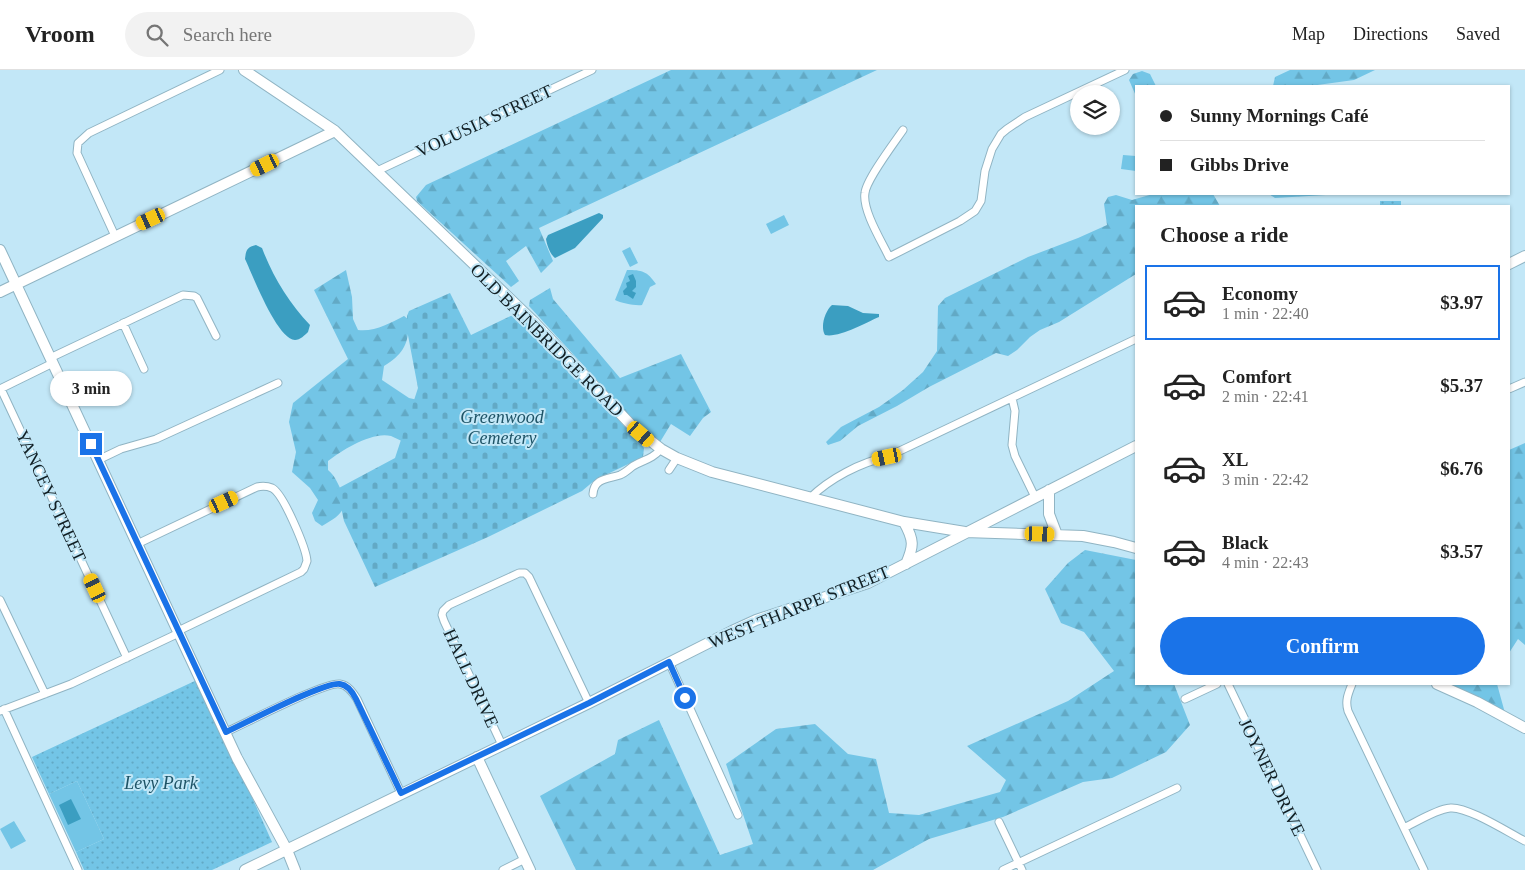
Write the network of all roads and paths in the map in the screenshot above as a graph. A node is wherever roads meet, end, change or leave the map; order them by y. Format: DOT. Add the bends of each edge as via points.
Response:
graph roads {
  1 [pos="220,70"];
  2 [pos="244,70"];
  3 [pos="592,70"];
  4 [pos="1125,70"];
  5 [pos="903,130"];
  6 [pos="335,131"];
  7 [pos="377,171"];
  8 [pos="115,236"];
  9 [pos="0,250"];
  10 [pos="1525,256"];
  11 [pos="1510,264"];
  12 [pos="16,284"];
  13 [pos="0,292"];
  14 [pos="123,323"];
  15 [pos="216,336"];
  16 [pos="1135,339"];
  17 [pos="52,360"];
  18 [pos="144,369"];
  19 [pos="278,382"];
  20 [pos="1525,382"];
  21 [pos="0,389"];
  22 [pos="1510,389"];
  23 [pos="1012,398"];
  24 [pos="1135,447"];
  25 [pos="661,449"];
  26 [pos="676,458"];
  27 [pos="98,460"];
  28 [pos="670,470"];
  29 [pos="1049,490"];
  30 [pos="593,494"];
  31 [pos="810,498"];
  32 [pos="1035,498"];
  33 [pos="904,522"];
  34 [pos="965,532"];
  35 [pos="1057,535"];
  36 [pos="137,544"];
  37 [pos="1135,548"];
  38 [pos="906,564"];
  39 [pos="0,600"];
  40 [pos="179,632"];
  41 [pos="127,658"];
  42 [pos="669,662"];
  43 [pos="1215,685"];
  44 [pos="1228,685"];
  45 [pos="1352,685"];
  46 [pos="1439,685"];
  47 [pos="45,694"];
  48 [pos="1185,698"];
  49 [pos="589,703"];
  50 [pos="2,710"];
  51 [pos="1525,728"];
  52 [pos="226,732"];
  53 [pos="502,745"];
  54 [pos="476,757"];
  55 [pos="1177,788"];
  56 [pos="401,793"];
  57 [pos="738,815"];
  58 [pos="999,822"];
  59 [pos="1404,828"];
  60 [pos="1525,841"];
  61 [pos="287,850"];
  62 [pos="525,859"];
  63 [pos="1018,862"];
  64 [pos="78,870"];
  65 [pos="245,870"];
  66 [pos="295,870"];
  67 [pos="503,870"];
  68 [pos="530,870"];
  69 [pos="1003,870"];
  70 [pos="1022,870"];
  71 [pos="1317,870"];
  72 [pos="1424,870"];
  1 -- 8 [label="street" via="88,133 78,142 77,153"];
  2 -- 6 [label="main road, OLD BAINBRIDGE ROAD"];
  3 -- 7 [label="street, VOLUSIA STREET"];
  4 -- 5 [label="street" via="1007,128 992,149 981,201 974,211 890,258 867,209 864,194"];
  6 -- 7 [label="main road, OLD BAINBRIDGE ROAD"];
  6 -- 8 [label="main road"];
  7 -- 25 [label="main road, OLD BAINBRIDGE ROAD" via="533,321 634,427"];
  8 -- 12 [label="main road"];
  9 -- 12 [label="main road"];
  10 -- 11 [label="main road"];
  12 -- 13 [label="main road"];
  12 -- 17 [label="main road"];
  14 -- 15 [label="street" via="188,294 197,298"];
  14 -- 17 [label="street"];
  14 -- 18 [label="street"];
  16 -- 23 [label="street"];
  17 -- 21 [label="street"];
  17 -- 27 [label="main road"];
  19 -- 27 [label="street" via="156,439 121,449"];
  20 -- 22 [label="street"];
  21 -- 41 [label="street, YANCEY STREET"];
  23 -- 31 [label="street" via="823,485"];
  23 -- 32 [label="street" via="1015,411 1012,445"];
  24 -- 29 [label="main road, WEST THARPE STREET"];
  25 -- 26 [label="main road, OLD BAINBRIDGE ROAD"];
  25 -- 30 [label="street" via="649,460 603,479"];
  26 -- 28 [label="street"];
  26 -- 31 [label="main road, OLD BAINBRIDGE ROAD" via="712,472"];
  27 -- 36 [label="main road"];
  29 -- 32 [label="main road, WEST THARPE STREET"];
  29 -- 35 [label="main road" via="1049,514"];
  31 -- 33 [label="main road, OLD BAINBRIDGE ROAD"];
  32 -- 34 [label="main road, WEST THARPE STREET"];
  33 -- 34 [label="main road, OLD BAINBRIDGE ROAD"];
  33 -- 38 [label="main road" via="912,539 912,550"];
  34 -- 35 [label="main road, OLD BAINBRIDGE ROAD"];
  34 -- 38 [label="main road, WEST THARPE STREET"];
  35 -- 37 [label="main road, OLD BAINBRIDGE ROAD" via="1091,538"];
  36 -- 40 [label="main road"];
  36 -- 40 [label="street" via="257,487 268,487 278,493 300,537 307,561 301,572"];
  38 -- 42 [label="main road, WEST THARPE STREET" via="868,583 756,620"];
  39 -- 47 [label="street"];
  40 -- 41 [label="street"];
  40 -- 52 [label="main road"];
  41 -- 47 [label="street"];
  42 -- 49 [label="main road, WEST THARPE STREET"];
  42 -- 57 [label="street"];
  43 -- 48 [label="street"];
  44 -- 71 [label="street, JOYNER DRIVE"];
  45 -- 59 [label="street" via="1347,695 1348,712"];
  46 -- 51 [label="main road"];
  47 -- 50 [label="street"];
  49 -- 53 [label="main road, WEST THARPE STREET"];
  49 -- 53 [label="street, HALL DRIVE" via="525,573 450,605 443,611 444,621"];
  50 -- 64 [label="street"];
  52 -- 56 [label="street" via="328,684 340,684 349,689 356,699"];
  52 -- 61 [label="main road"];
  53 -- 54 [label="main road, WEST THARPE STREET"];
  54 -- 56 [label="main road, WEST THARPE STREET"];
  54 -- 62 [label="main road"];
  55 -- 63 [label="street"];
  56 -- 61 [label="main road, WEST THARPE STREET"];
  58 -- 63 [label="street"];
  59 -- 60 [label="street" via="1444,809 1457,808"];
  59 -- 72 [label="street"];
  61 -- 65 [label="main road, WEST THARPE STREET"];
  61 -- 66 [label="main road"];
  62 -- 67 [label="street"];
  62 -- 68 [label="main road"];
  63 -- 69 [label="street"];
  63 -- 70 [label="street"];
}
